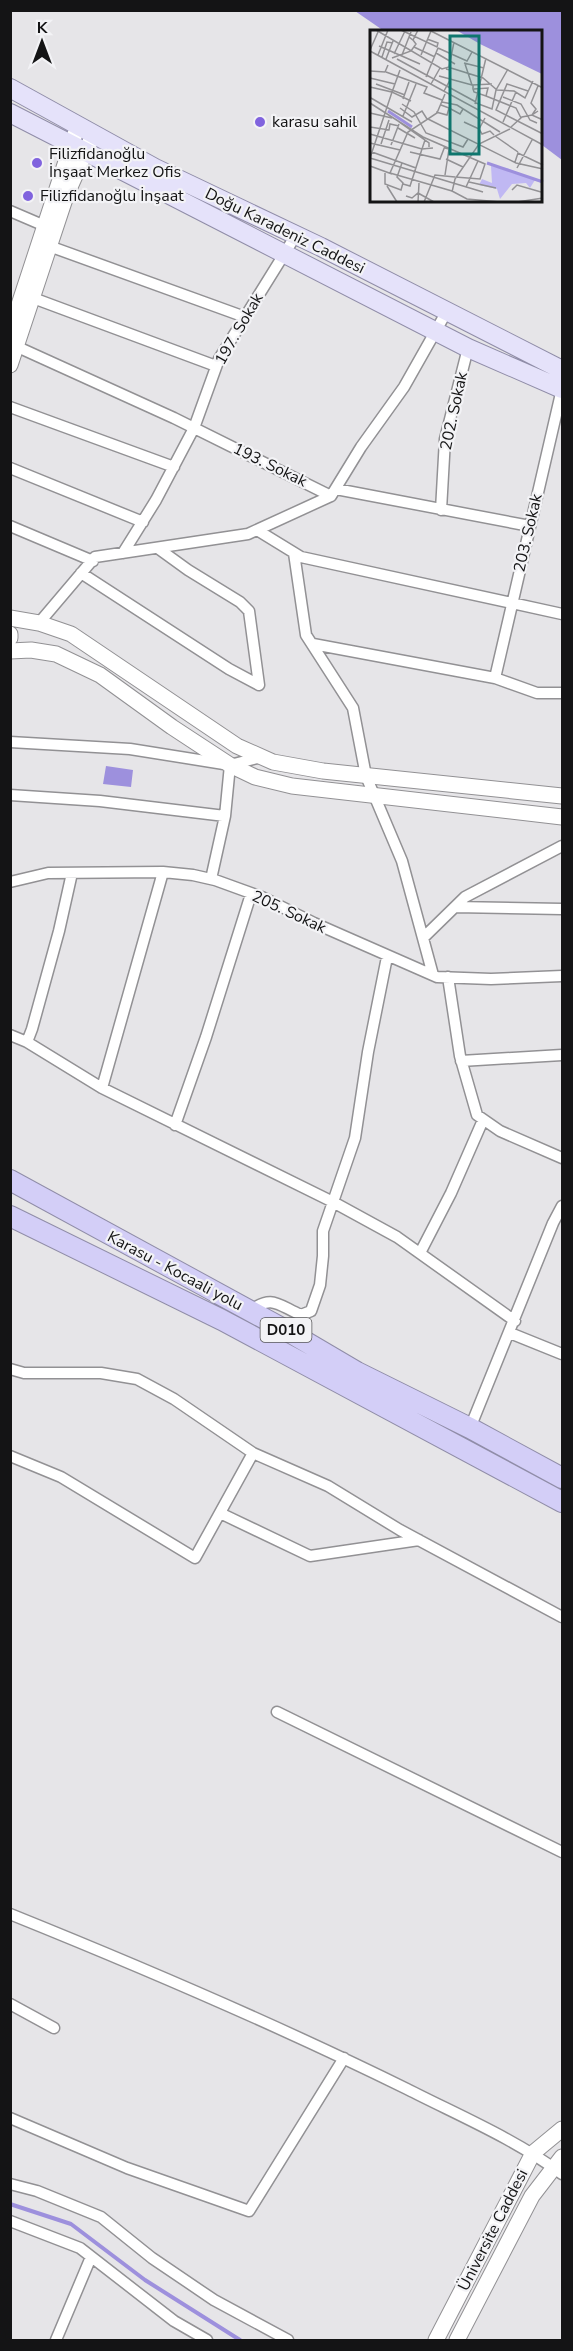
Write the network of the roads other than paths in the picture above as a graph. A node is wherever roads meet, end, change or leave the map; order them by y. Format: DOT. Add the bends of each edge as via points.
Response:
graph roads {
  1 [pos="10,88"];
  2 [pos="10,112"];
  3 [pos="78,125"];
  4 [pos="94,134"];
  5 [pos="78,149"];
  6 [pos="10,211"];
  7 [pos="45,226"];
  8 [pos="296,235"];
  9 [pos="49,246"];
  10 [pos="284,253"];
  11 [pos="33,298"];
  12 [pos="447,311"];
  13 [pos="245,317"];
  14 [pos="10,332"];
  15 [pos="436,333"];
  16 [pos="14,346"];
  17 [pos="468,348"];
  18 [pos="10,365"];
  19 [pos="216,366"];
  20 [pos="562,370"];
  21 [pos="562,389"];
  22 [pos="10,407"];
  23 [pos="194,428"];
  24 [pos="174,466"];
  25 [pos="10,468"];
  26 [pos="334,492"];
  27 [pos="441,510"];
  28 [pos="143,522"];
  29 [pos="10,526"];
  30 [pos="530,526"];
  31 [pos="256,530"];
  32 [pos="159,549"];
  33 [pos="123,554"];
  34 [pos="294,554"];
  35 [pos="93,561"];
  36 [pos="81,573"];
  37 [pos="511,605"];
  38 [pos="562,614"];
  39 [pos="10,618"];
  40 [pos="39,623"];
  41 [pos="312,644"];
  42 [pos="10,651"];
  43 [pos="495,678"];
  44 [pos="562,693"];
  45 [pos="10,742"];
  46 [pos="261,757"];
  47 [pos="230,765"];
  48 [pos="366,776"];
  49 [pos="10,795"];
  50 [pos="375,795"];
  51 [pos="562,796"];
  52 [pos="225,816"];
  53 [pos="562,817"];
  54 [pos="562,846"];
  55 [pos="163,872"];
  56 [pos="72,873"];
  57 [pos="210,879"];
  58 [pos="10,882"];
  59 [pos="251,894"];
  60 [pos="455,907"];
  61 [pos="562,909"];
  62 [pos="423,938"];
  63 [pos="387,957"];
  64 [pos="433,975"];
  65 [pos="562,976"];
  66 [pos="448,977"];
  67 [pos="10,1035"];
  68 [pos="27,1042"];
  69 [pos="562,1055"];
  70 [pos="461,1061"];
  71 [pos="102,1088"];
  72 [pos="483,1120"];
  73 [pos="175,1125"];
  74 [pos="562,1158"];
  75 [pos="10,1180"];
  76 [pos="333,1202"];
  77 [pos="562,1206"];
  78 [pos="10,1216"];
  79 [pos="420,1253"];
  80 [pos="250,1311"];
  81 [pos="515,1321"];
  82 [pos="510,1333"];
  83 [pos="562,1354"];
  84 [pos="10,1369"];
  85 [pos="470,1428"];
  86 [pos="253,1453"];
  87 [pos="10,1456"];
  88 [pos="562,1478"];
  89 [pos="562,1502"];
  90 [pos="220,1513"];
  91 [pos="419,1540"];
  92 [pos="562,1617"];
  93 [pos="277,1712"];
  94 [pos="562,1852"];
  95 [pos="10,1914"];
  96 [pos="10,2004"];
  97 [pos="54,2028"];
  98 [pos="344,2058"];
  99 [pos="10,2118"];
  100 [pos="562,2128"];
  101 [pos="533,2153"];
  102 [pos="560,2166"];
  103 [pos="10,2184"];
  104 [pos="10,2221"];
  105 [pos="91,2257"];
  106 [pos="56,2340"];
  107 [pos="207,2340"];
  108 [pos="288,2340"];
  109 [pos="436,2340"];
  110 [pos="457,2340"];
  1 -- 3 [label="main road, Doğu Karadeniz Caddesi"];
  2 -- 5 [label="main road, Doğu Karadeniz Caddesi"];
  3 -- 4 [label="main road, Doğu Karadeniz Caddesi"];
  3 -- 5 [label="main road"];
  4 -- 5 [label="main road"];
  4 -- 8 [label="main road, Doğu Karadeniz Caddesi" via="155,168"];
  5 -- 7 [label="main road"];
  5 -- 9 [label="main road"];
  5 -- 10 [label="main road, Doğu Karadeniz Caddesi"];
  6 -- 7 [label="street"];
  7 -- 14 [label="main road"];
  8 -- 10 [label="street, 197. Sokak"];
  8 -- 12 [label="main road, Doğu Karadeniz Caddesi"];
  9 -- 11 [label="main road"];
  9 -- 13 [label="street"];
  10 -- 13 [label="street, 197. Sokak"];
  10 -- 15 [label="main road, Doğu Karadeniz Caddesi"];
  11 -- 16 [label="main road"];
  11 -- 19 [label="street"];
  12 -- 15 [label="street"];
  12 -- 20 [label="main road, Doğu Karadeniz Caddesi"];
  13 -- 19 [label="street, 197. Sokak"];
  15 -- 17 [label="main road, Doğu Karadeniz Caddesi"];
  15 -- 26 [label="street"];
  16 -- 18 [label="main road"];
  16 -- 23 [label="street, 193. Sokak"];
  17 -- 21 [label="main road, Doğu Karadeniz Caddesi"];
  17 -- 27 [label="street, 202. Sokak" via="446,439"];
  19 -- 23 [label="street, 197. Sokak"];
  21 -- 30 [label="street, 203. Sokak"];
  22 -- 24 [label="street"];
  23 -- 24 [label="street, 197. Sokak"];
  23 -- 26 [label="street, 193. Sokak"];
  24 -- 28 [label="street, 197. Sokak"];
  25 -- 28 [label="street"];
  26 -- 27 [label="street, 193. Sokak"];
  26 -- 31 [label="street"];
  27 -- 30 [label="street, 193. Sokak"];
  28 -- 33 [label="street, 197. Sokak"];
  29 -- 35 [label="street"];
  30 -- 37 [label="street, 203. Sokak"];
  31 -- 32 [label="street"];
  31 -- 34 [label="street"];
  32 -- 33 [label="street"];
  32 -- 36 [label="street" via="249,611 259,686"];
  33 -- 35 [label="street" via="95,557"];
  34 -- 37 [label="street"];
  34 -- 41 [label="street" via="306,635"];
  35 -- 36 [label="street"];
  36 -- 40 [label="street"];
  37 -- 38 [label="street"];
  37 -- 43 [label="street, 203. Sokak"];
  39 -- 40 [label="main road"];
  40 -- 46 [label="main road" via="71,634 237,746"];
  41 -- 43 [label="street"];
  41 -- 48 [label="street" via="353,708"];
  42 -- 47 [label="main road" via="56,654 100,675"];
  43 -- 44 [label="street" via="537,693"];
  45 -- 47 [label="street" via="130,749"];
  46 -- 47 [label="street"];
  46 -- 48 [label="main road"];
  47 -- 50 [label="main road" via="255,777 292,786"];
  47 -- 52 [label="street"];
  48 -- 50 [label="street"];
  48 -- 51 [label="main road"];
  49 -- 52 [label="street"];
  50 -- 53 [label="main road"];
  50 -- 62 [label="street" via="402,861"];
  52 -- 57 [label="street"];
  54 -- 60 [label="street" via="465,897"];
  55 -- 56 [label="street, 205. Sokak"];
  55 -- 57 [label="street, 205. Sokak"];
  55 -- 71 [label="street"];
  56 -- 58 [label="street, 205. Sokak" via="48,873"];
  56 -- 68 [label="street"];
  57 -- 59 [label="street, 205. Sokak"];
  59 -- 63 [label="street, 205. Sokak"];
  59 -- 73 [label="street"];
  60 -- 61 [label="street"];
  60 -- 62 [label="street"];
  62 -- 64 [label="street"];
  63 -- 64 [label="street, 205. Sokak"];
  63 -- 76 [label="street" via="355,1138"];
  64 -- 66 [label="street, 205. Sokak"];
  65 -- 66 [label="street, 205. Sokak" via="491,980"];
  66 -- 70 [label="street"];
  67 -- 68 [label="street"];
  68 -- 71 [label="street"];
  69 -- 70 [label="street"];
  70 -- 72 [label="street" via="477,1115"];
  71 -- 73 [label="street"];
  72 -- 74 [label="street"];
  72 -- 79 [label="street"];
  73 -- 76 [label="street"];
  75 -- 80 [label="highway, Karasu - Kocaali yolu / D010"];
  76 -- 79 [label="street"];
  76 -- 80 [label="street" via="323,1232 320,1285 311,1311 301,1315 273,1301 262,1302"];
  77 -- 81 [label="street"];
  78 -- 89 [label="highway, Karasu - Kocaali yolu / D010" via="222,1320"];
  79 -- 81 [label="street"];
  80 -- 85 [label="highway, Karasu - Kocaali yolu / D010" via="357,1372"];
  81 -- 82 [label="street"];
  82 -- 83 [label="street"];
  82 -- 85 [label="street"];
  84 -- 86 [label="street" via="24,1373 101,1373 137,1379 174,1399"];
  85 -- 88 [label="highway, Karasu - Kocaali yolu / D010"];
  86 -- 90 [label="street"];
  86 -- 91 [label="street" via="328,1486"];
  87 -- 90 [label="street" via="62,1477 195,1558"];
  90 -- 91 [label="street" via="310,1556"];
  91 -- 92 [label="street"];
  93 -- 94 [label="street"];
  95 -- 98 [label="street" via="150,1971"];
  96 -- 97 [label="street"];
  98 -- 99 [label="street" via="249,2211 127,2168"];
  98 -- 101 [label="street"];
  100 -- 101 [label="main road, Üniversite Caddesi"];
  101 -- 102 [label="street"];
  101 -- 109 [label="main road, Üniversite Caddesi"];
  102 -- 110 [label="main road" via="532,2196"];
  103 -- 108 [label="street" via="101,2217 214,2300"];
  104 -- 105 [label="street" via="80,2248"];
  105 -- 106 [label="street"];
  105 -- 107 [label="street" via="174,2321"];
}
